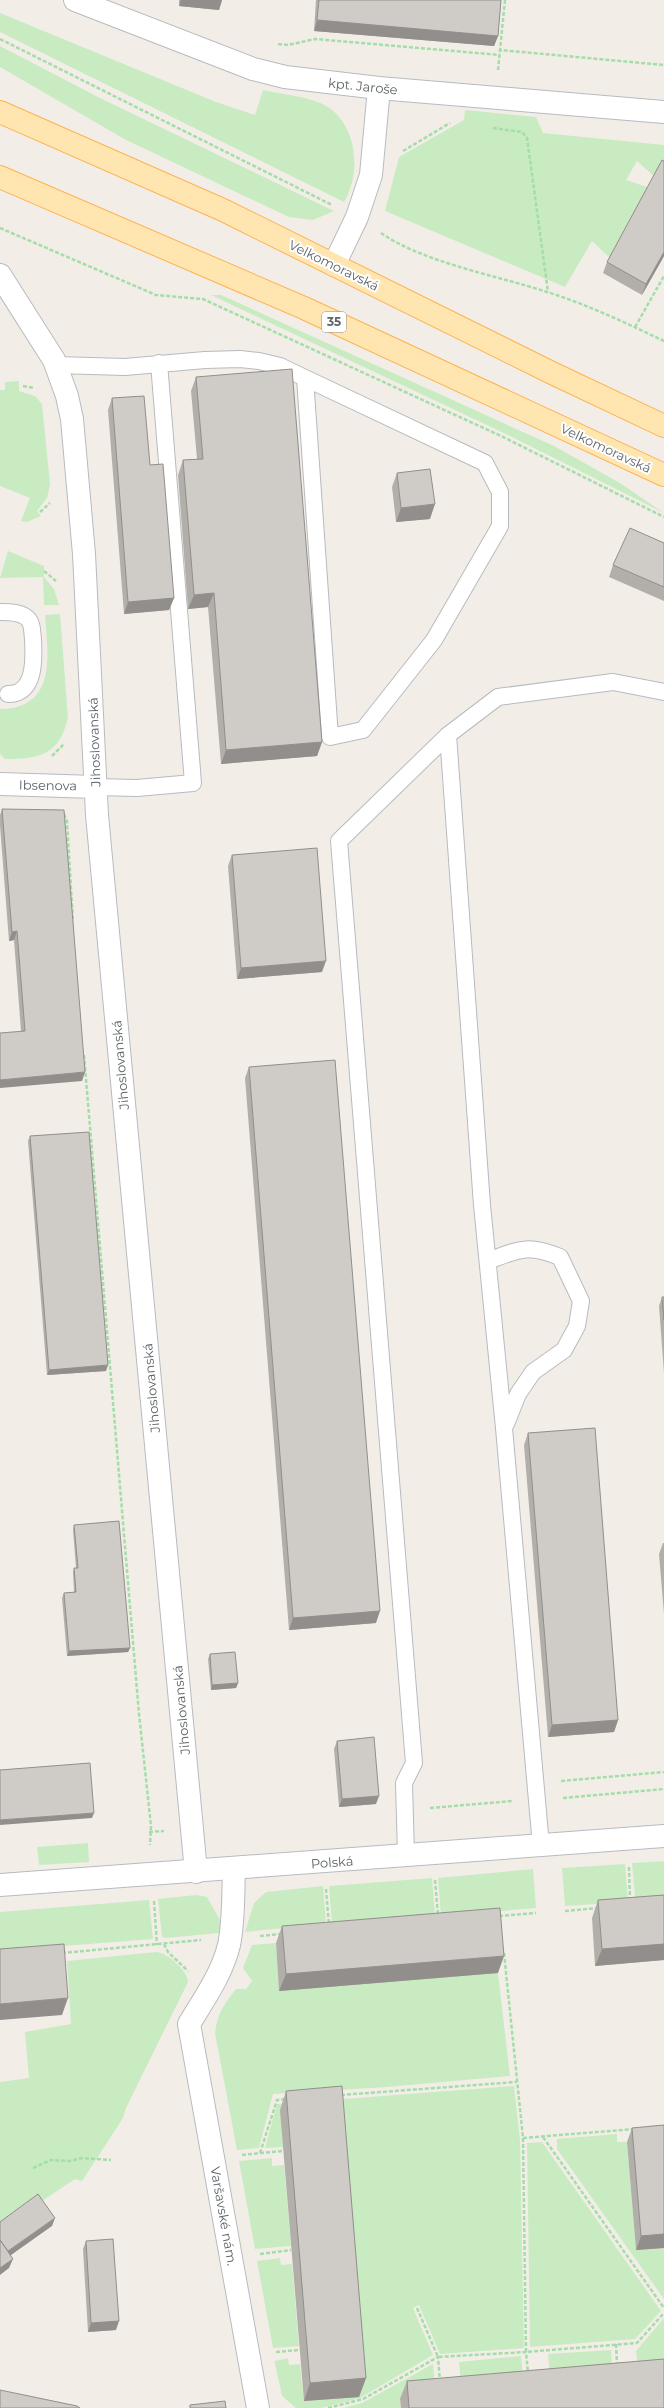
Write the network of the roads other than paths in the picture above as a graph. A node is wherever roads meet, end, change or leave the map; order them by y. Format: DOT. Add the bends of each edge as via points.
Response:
graph roads {
  1 [pos="75,0"];
  2 [pos="379,88"];
  3 [pos="0,112"];
  4 [pos="664,112"];
  5 [pos="0,177"];
  6 [pos="334,265"];
  7 [pos="0,275"];
  8 [pos="159,363"];
  9 [pos="56,364"];
  10 [pos="305,378"];
  11 [pos="664,426"];
  12 [pos="662,475"];
  13 [pos="0,612"];
  14 [pos="664,692"];
  15 [pos="8,694"];
  16 [pos="448,735"];
  17 [pos="0,784"];
  18 [pos="95,786"];
  19 [pos="488,1260"];
  20 [pos="504,1428"];
  21 [pos="664,1836"];
  22 [pos="541,1846"];
  23 [pos="406,1856"];
  24 [pos="234,1869"];
  25 [pos="196,1872"];
  26 [pos="0,1886"];
  27 [pos="258,2408"];
  1 -- 2 [label="street, kpt. Jaroše" via="253,69 285,77"];
  2 -- 4 [label="street, kpt. Jaroše"];
  2 -- 6 [label="street" via="371,175 357,217"];
  3 -- 6 [label="main road, Velkomoravská" via="223,210"];
  5 -- 12 [label="main road, Velkomoravská / 35" via="304,308"];
  6 -- 11 [label="main road, Velkomoravská"];
  7 -- 9 [label="street, Jihoslovanská" via="41,336"];
  8 -- 9 [label="lane" via="125,367"];
  8 -- 10 [label="lane" via="205,360 260,361 280,366"];
  8 -- 18 [label="lane" via="193,783 137,788"];
  9 -- 18 [label="street, Jihoslovanská" via="72,419 84,554"];
  10 -- 10 [label="lane" via="485,463 500,492 500,526 434,640 362,730 330,737"];
  13 -- 15 [label="lane" via="21,614 32,626 34,659 29,682 21,689"];
  14 -- 16 [label="lane" via="613,682 498,697"];
  16 -- 19 [label="lane"];
  16 -- 23 [label="lane" via="338,841 414,1763 404,1783"];
  17 -- 18 [label="street, Ibsenova"];
  18 -- 25 [label="street, Jihoslovanská"];
  19 -- 20 [label="lane"];
  19 -- 20 [label="lane" via="517,1249 537,1248 560,1257 581,1301 577,1326 564,1350 533,1372 518,1394"];
  20 -- 22 [label="lane"];
  21 -- 22 [label="street, Polská"];
  22 -- 23 [label="street, Polská"];
  23 -- 24 [label="street, Polská"];
  24 -- 25 [label="street, Polská"];
  24 -- 27 [label="street, Varšavské nám." via="229,1942 223,1963 189,2024"];
  25 -- 26 [label="street, Polská"];
}
